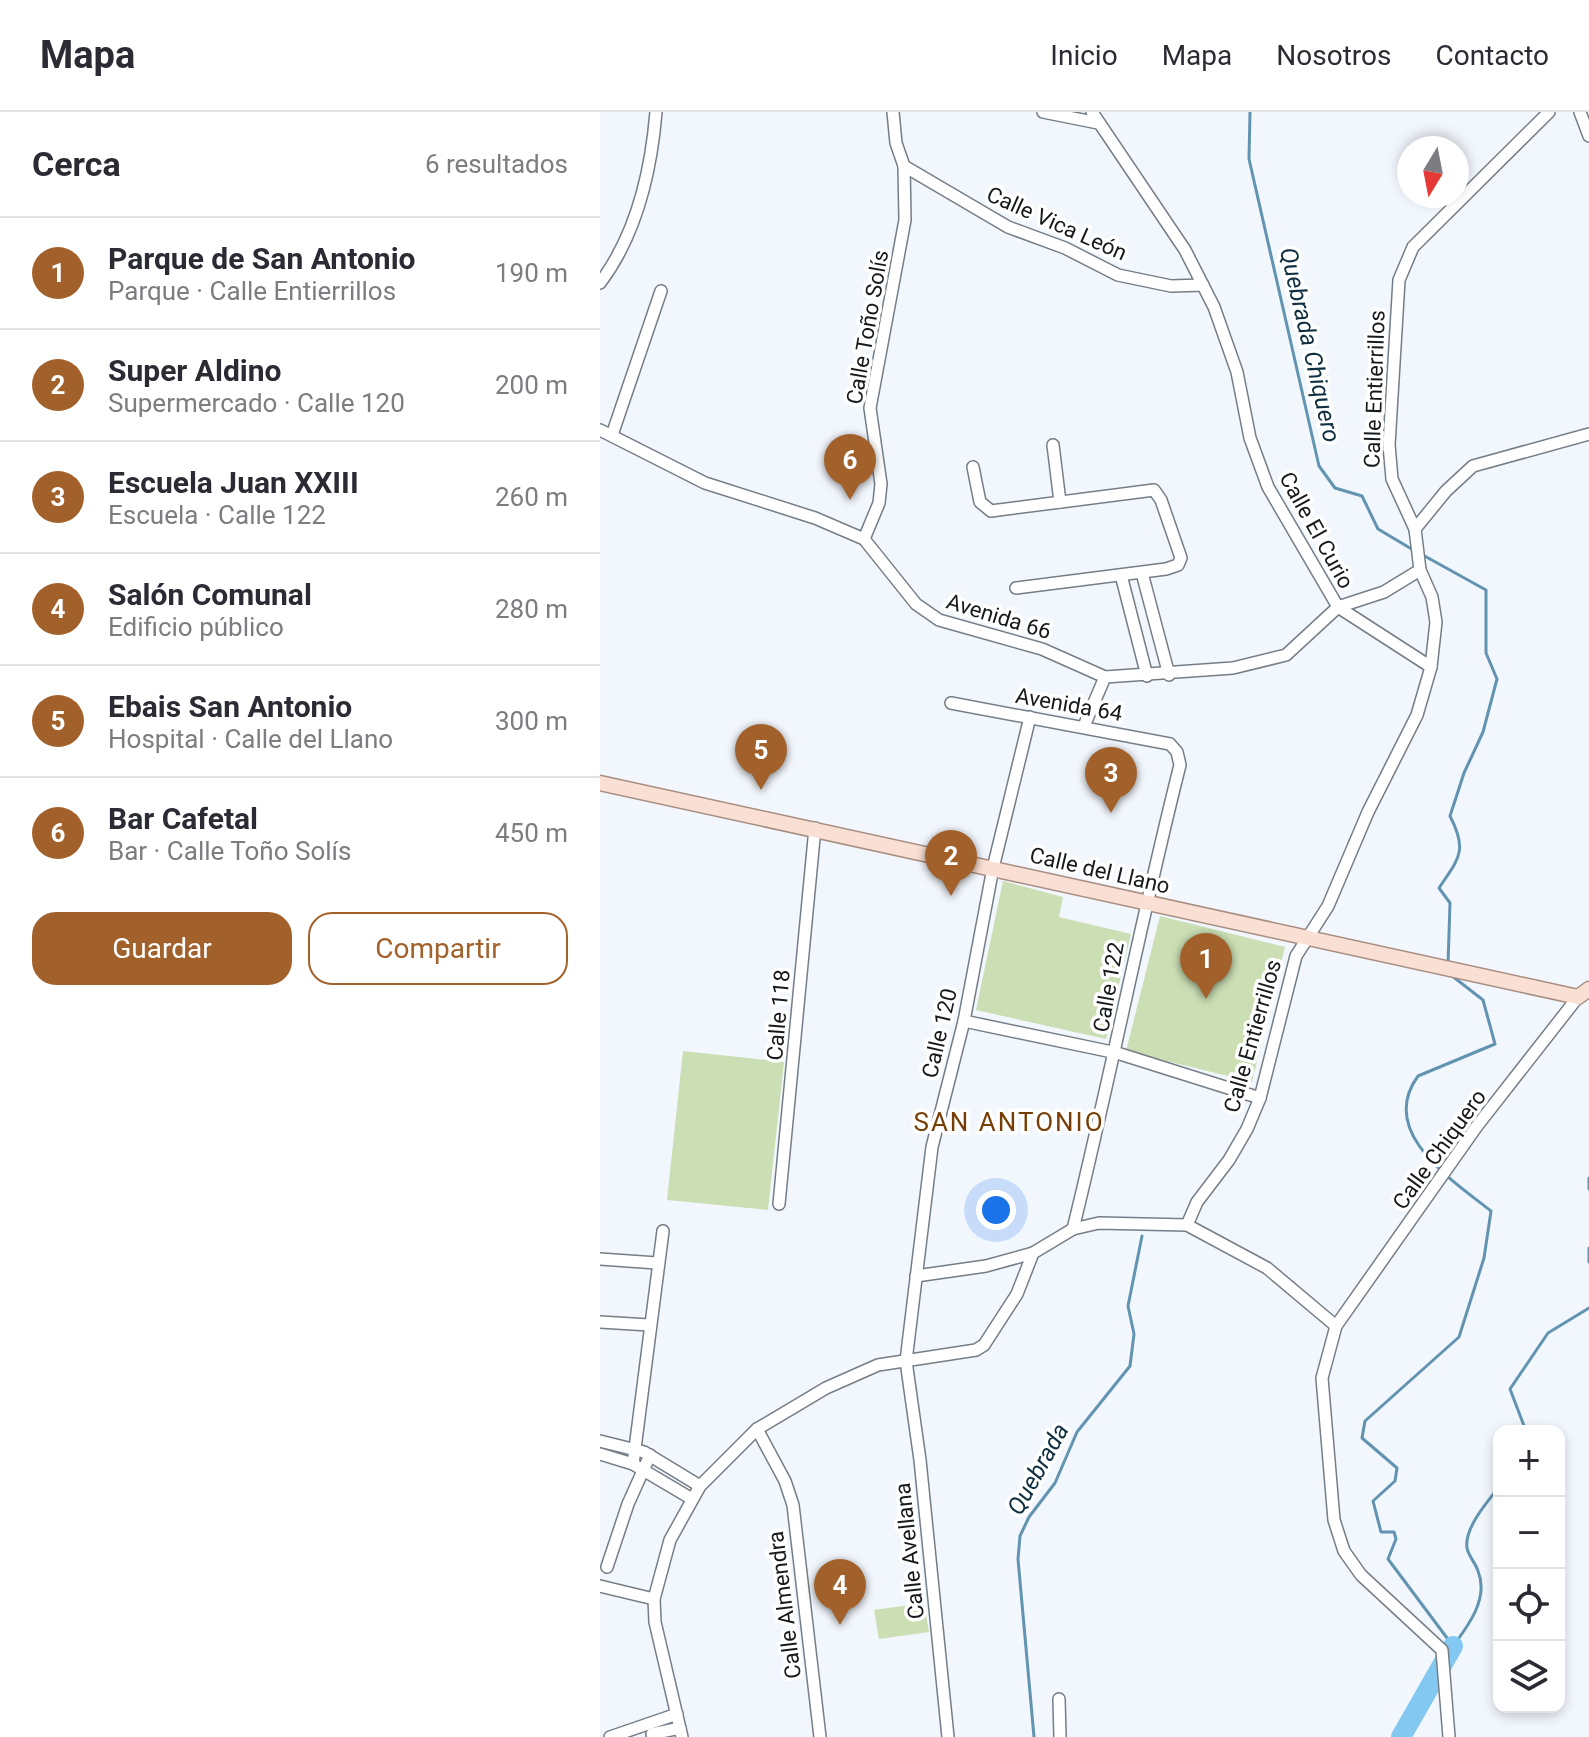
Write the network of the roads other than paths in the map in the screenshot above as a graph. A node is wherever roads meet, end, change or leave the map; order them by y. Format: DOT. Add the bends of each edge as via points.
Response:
graph roads {
  1 [pos="656,112"];
  2 [pos="893,112"];
  3 [pos="1043,112"];
  4 [pos="1092,112"];
  5 [pos="1549,112"];
  6 [pos="1580,112"];
  7 [pos="1098,123"];
  8 [pos="1589,136"];
  9 [pos="904,166"];
  10 [pos="600,283"];
  11 [pos="1203,285"];
  12 [pos="661,291"];
  13 [pos="600,430"];
  14 [pos="1589,434"];
  15 [pos="612,435"];
  16 [pos="1053,445"];
  17 [pos="973,467"];
  18 [pos="1060,502"];
  19 [pos="1416,533"];
  20 [pos="864,539"];
  21 [pos="1420,564"];
  22 [pos="1142,573"];
  23 [pos="1121,575"];
  24 [pos="1016,588"];
  25 [pos="1338,607"];
  26 [pos="1431,667"];
  27 [pos="1169,675"];
  28 [pos="1147,676"];
  29 [pos="1105,677"];
  30 [pos="951,703"];
  31 [pos="1030,717"];
  32 [pos="1084,726"];
  33 [pos="1177,752"];
  34 [pos="600,783"];
  35 [pos="815,828"];
  36 [pos="993,868"];
  37 [pos="1146,903"];
  38 [pos="1307,938"];
  39 [pos="1584,993"];
  40 [pos="964,1021"];
  41 [pos="1117,1053"];
  42 [pos="1260,1098"];
  43 [pos="779,1204"];
  44 [pos="1187,1225"];
  45 [pos="1073,1229"];
  46 [pos="663,1231"];
  47 [pos="1033,1253"];
  48 [pos="600,1259"];
  49 [pos="657,1263"];
  50 [pos="916,1276"];
  51 [pos="600,1322"];
  52 [pos="649,1325"];
  53 [pos="1336,1326"];
  54 [pos="906,1361"];
  55 [pos="757,1429"];
  56 [pos="600,1441"];
  57 [pos="637,1450"];
  58 [pos="600,1454"];
  59 [pos="650,1455"];
  60 [pos="638,1467"];
  61 [pos="700,1486"];
  62 [pos="692,1499"];
  63 [pos="607,1567"];
  64 [pos="600,1586"];
  65 [pos="654,1599"];
  66 [pos="1059,1699"];
  67 [pos="677,1714"];
  68 [pos="650,1720"];
  69 [pos="681,1732"];
  70 [pos="652,1736"];
  71 [pos="610,1737"];
  72 [pos="820,1737"];
  73 [pos="948,1737"];
  74 [pos="1060,1737"];
  75 [pos="1449,1737"];
  1 -- 10 [label="street" via="645,187 628,236"];
  2 -- 9 [label="street, Calle Toño Solís"];
  3 -- 7 [label="street"];
  4 -- 7 [label="street, Calle El Curio"];
  5 -- 19 [label="street, Calle Entierrillos" via="1433,224 1413,247 1399,280 1389,445 1392,479"];
  6 -- 8 [label="street"];
  7 -- 11 [label="street, Calle El Curio" via="1157,206"];
  9 -- 11 [label="street, Calle Vica León" via="1008,227 1118,275 1171,286"];
  9 -- 20 [label="street, Calle Toño Solís" via="900,260 870,408 879,503"];
  11 -- 25 [label="street, Calle El Curio" via="1228,343 1250,438 1268,487"];
  12 -- 15 [label="street"];
  13 -- 15 [label="street, Avenida 66"];
  14 -- 19 [label="street" via="1473,466 1446,491"];
  15 -- 20 [label="street, Avenida 66" via="705,483"];
  16 -- 18 [label="street"];
  17 -- 18 [label="street" via="984,509"];
  18 -- 22 [label="street" via="1154,490 1180,561"];
  19 -- 21 [label="street, Calle Entierrillos"];
  20 -- 29 [label="street, Avenida 66" via="928,614 1052,653"];
  21 -- 25 [label="street" via="1384,592"];
  21 -- 26 [label="street, Calle Entierrillos" via="1436,622"];
  22 -- 23 [label="street"];
  22 -- 27 [label="street"];
  23 -- 24 [label="street"];
  23 -- 28 [label="street"];
  25 -- 26 [label="street"];
  25 -- 27 [label="street, Calle El Curio" via="1286,655"];
  26 -- 38 [label="street, Calle Entierrillos" via="1417,715 1328,906"];
  27 -- 28 [label="street, Calle El Curio"];
  28 -- 29 [label="street, Calle El Curio"];
  29 -- 32 [label="street"];
  30 -- 31 [label="street, Avenida 64"];
  31 -- 32 [label="street, Avenida 64"];
  31 -- 36 [label="street, Calle 120"];
  32 -- 33 [label="street, Avenida 64" via="1170,744"];
  33 -- 37 [label="street, Calle 122" via="1180,765"];
  34 -- 35 [label="main road, Calle del Llano"];
  35 -- 36 [label="main road, Calle del Llano"];
  35 -- 43 [label="street, Calle 118"];
  36 -- 37 [label="main road, Calle del Llano"];
  36 -- 40 [label="street, Calle 120"];
  37 -- 38 [label="main road, Calle del Llano"];
  37 -- 41 [label="street, Calle 122"];
  38 -- 39 [label="main road, Calle del Llano"];
  38 -- 42 [label="street, Calle Entierrillos" via="1296,956"];
  39 -- 53 [label="street, Calle Chiquero" via="1477,1126"];
  40 -- 41 [label="street"];
  40 -- 50 [label="street, Calle 120" via="932,1147"];
  41 -- 42 [label="street"];
  41 -- 45 [label="street, Calle 122"];
  42 -- 44 [label="street, Calle Entierrillos" via="1229,1160 1197,1202"];
  44 -- 45 [label="street" via="1124,1221"];
  44 -- 53 [label="street" via="1267,1268"];
  45 -- 47 [label="street"];
  46 -- 49 [label="street"];
  47 -- 50 [label="street"];
  47 -- 54 [label="street" via="1017,1294 984,1345"];
  48 -- 49 [label="street"];
  49 -- 52 [label="street"];
  50 -- 54 [label="street, Calle 120"];
  51 -- 52 [label="street"];
  52 -- 57 [label="street"];
  53 -- 75 [label="street" via="1322,1378 1334,1520 1344,1551 1361,1575 1442,1650"];
  54 -- 55 [label="street" via="878,1365 826,1388"];
  54 -- 73 [label="street, Calle Avellana"];
  55 -- 61 [label="street"];
  55 -- 72 [label="street, Calle Almendra" via="793,1505"];
  56 -- 57 [label="street"];
  57 -- 59 [label="street"];
  57 -- 60 [label="street"];
  58 -- 60 [label="street"];
  59 -- 60 [label="street"];
  59 -- 61 [label="street"];
  60 -- 62 [label="street"];
  60 -- 63 [label="street"];
  61 -- 62 [label="street"];
  62 -- 65 [label="street" via="670,1540"];
  64 -- 65 [label="street"];
  65 -- 67 [label="street"];
  66 -- 74 [label="street"];
  67 -- 68 [label="street"];
  67 -- 69 [label="street"];
  68 -- 70 [label="street"];
  68 -- 71 [label="street"];
  69 -- 70 [label="street"];
}
